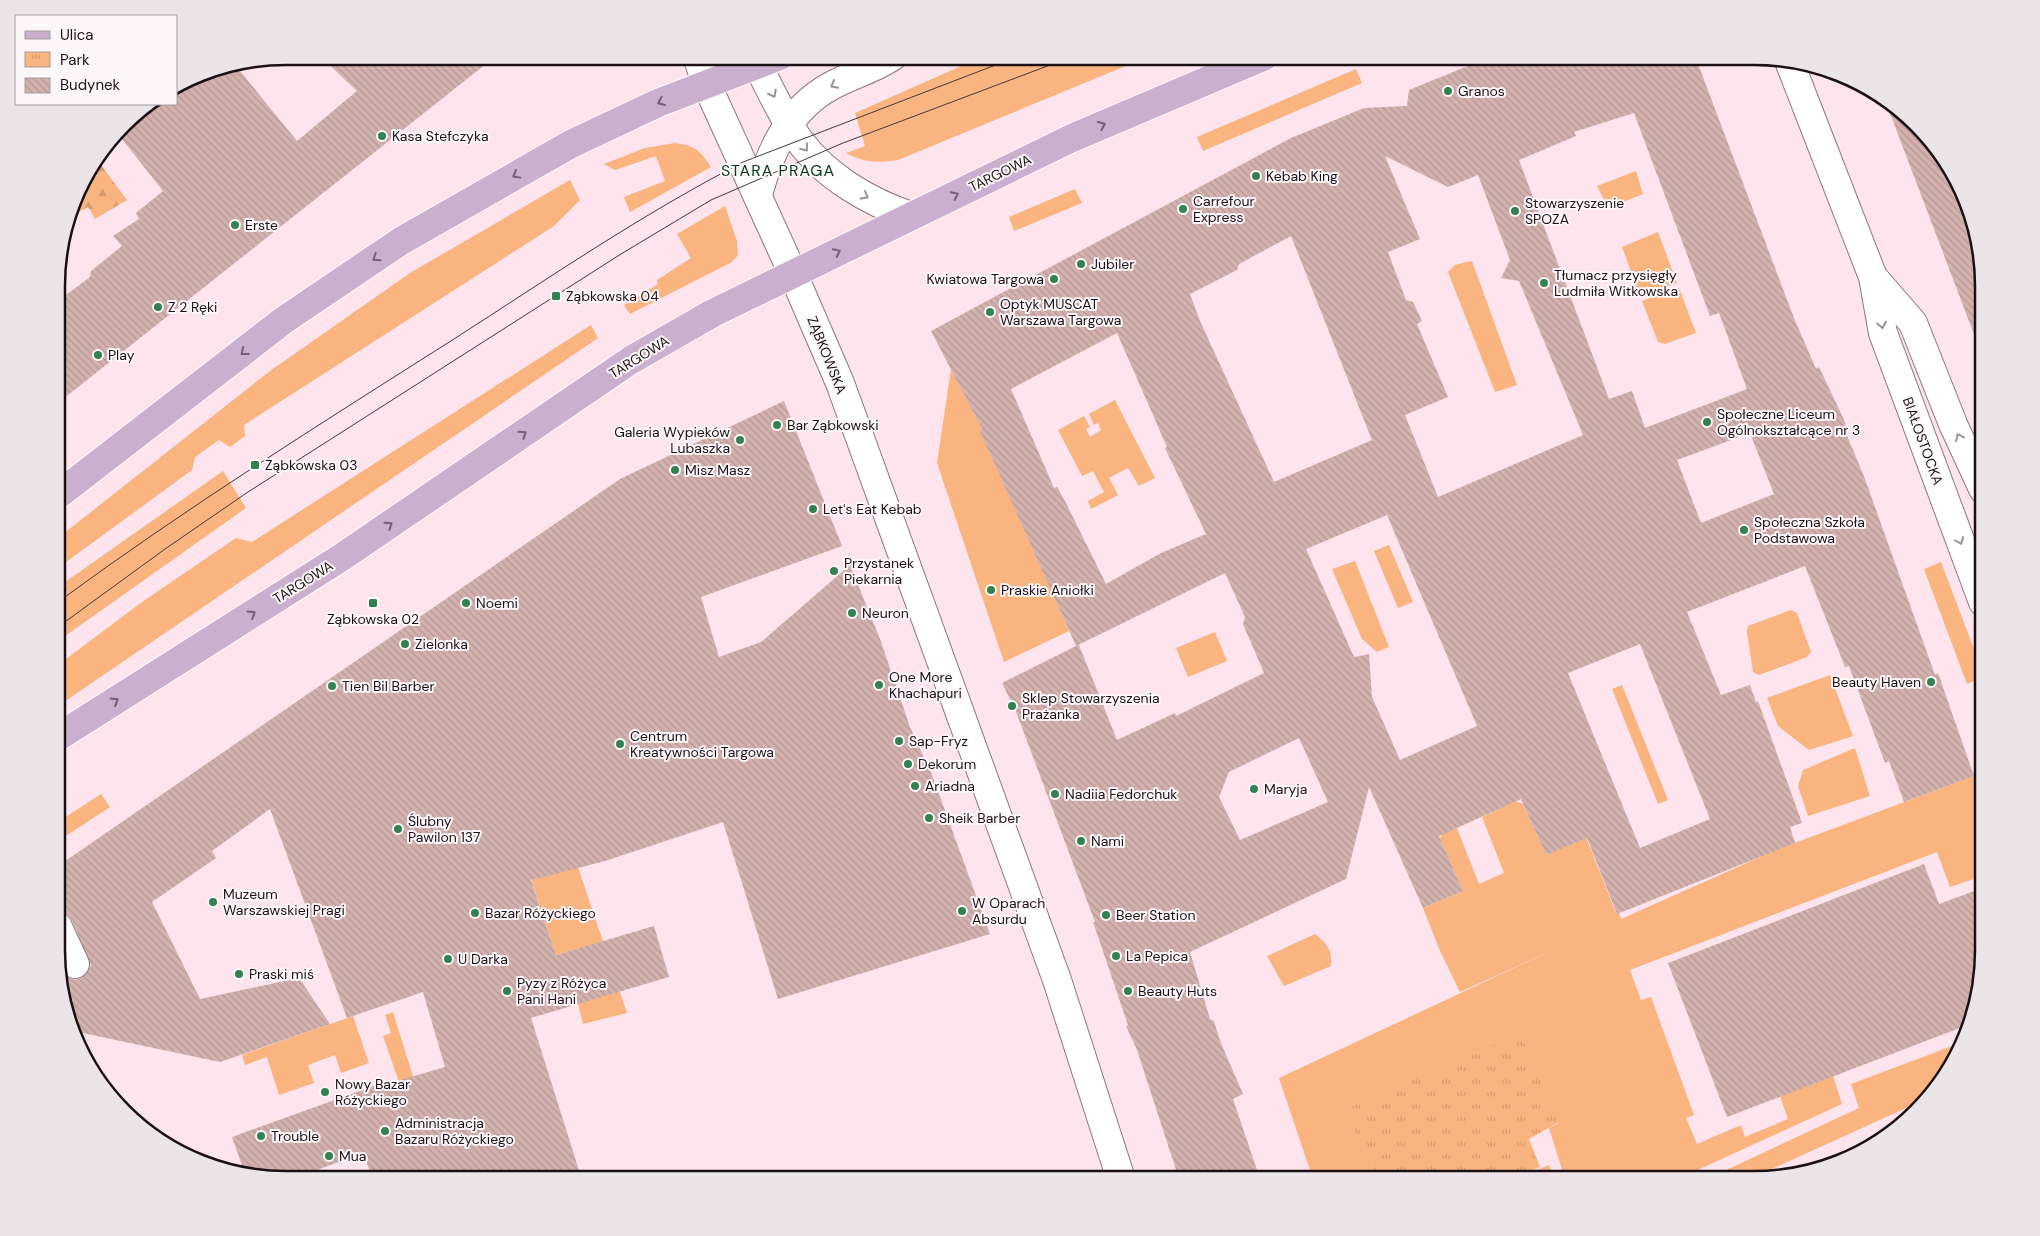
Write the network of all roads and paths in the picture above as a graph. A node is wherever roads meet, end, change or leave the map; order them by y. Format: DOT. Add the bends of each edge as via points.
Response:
graph roads {
  1 [pos="701,65"];
  2 [pos="750,65"];
  3 [pos="766,65"];
  4 [pos="880,65"];
  5 [pos="1244,65"];
  6 [pos="1792,68"];
  7 [pos="706,83"];
  8 [pos="789,124"];
  9 [pos="758,194"];
  10 [pos="911,216"];
  11 [pos="793,274"];
  12 [pos="1873,277"];
  13 [pos="1975,469"];
  14 [pos="1975,485"];
  15 [pos="65,490"];
  16 [pos="1943,495"];
  17 [pos="1975,581"];
  18 [pos="65,733"];
  19 [pos="65,942"];
  20 [pos="75,964"];
  21 [pos="1118,1171"];
  1 -- 7 [label="street, ZĄBKOWSKA"];
  2 -- 7 [label="main road"];
  3 -- 8 [label="street, one-way"];
  4 -- 8 [label="street, one-way" via="829,87 809,101"];
  10 -- 5 [label="main road, TARGOWA, one-way" via="1072,138"];
  6 -- 12 [label="street, BIAŁOSTOCKA"];
  7 -- 9 [label="street, ZĄBKOWSKA"];
  7 -- 15 [label="main road, one-way" via="572,144 401,241 284,320"];
  8 -- 9 [label="street" via="774,150"];
  8 -- 10 [label="street, one-way" via="811,156 839,180 872,200"];
  9 -- 11 [label="street, ZĄBKOWSKA"];
  11 -- 10 [label="main road, TARGOWA, one-way"];
  18 -- 11 [label="main road, TARGOWA, one-way" via="342,557 631,360 713,313"];
  11 -- 21 [label="street, ZĄBKOWSKA" via="840,383 1057,980"];
  13 -- 12 [label="street, BIAŁOSTOCKA, one-way" via="1953,424 1913,323"];
  12 -- 16 [label="street, BIAŁOSTOCKA, one-way" via="1883,333"];
  14 -- 16 [label="street"];
  16 -- 17 [label="street, BIAŁOSTOCKA, one-way"];
  19 -- 20 [label="street"];
}
